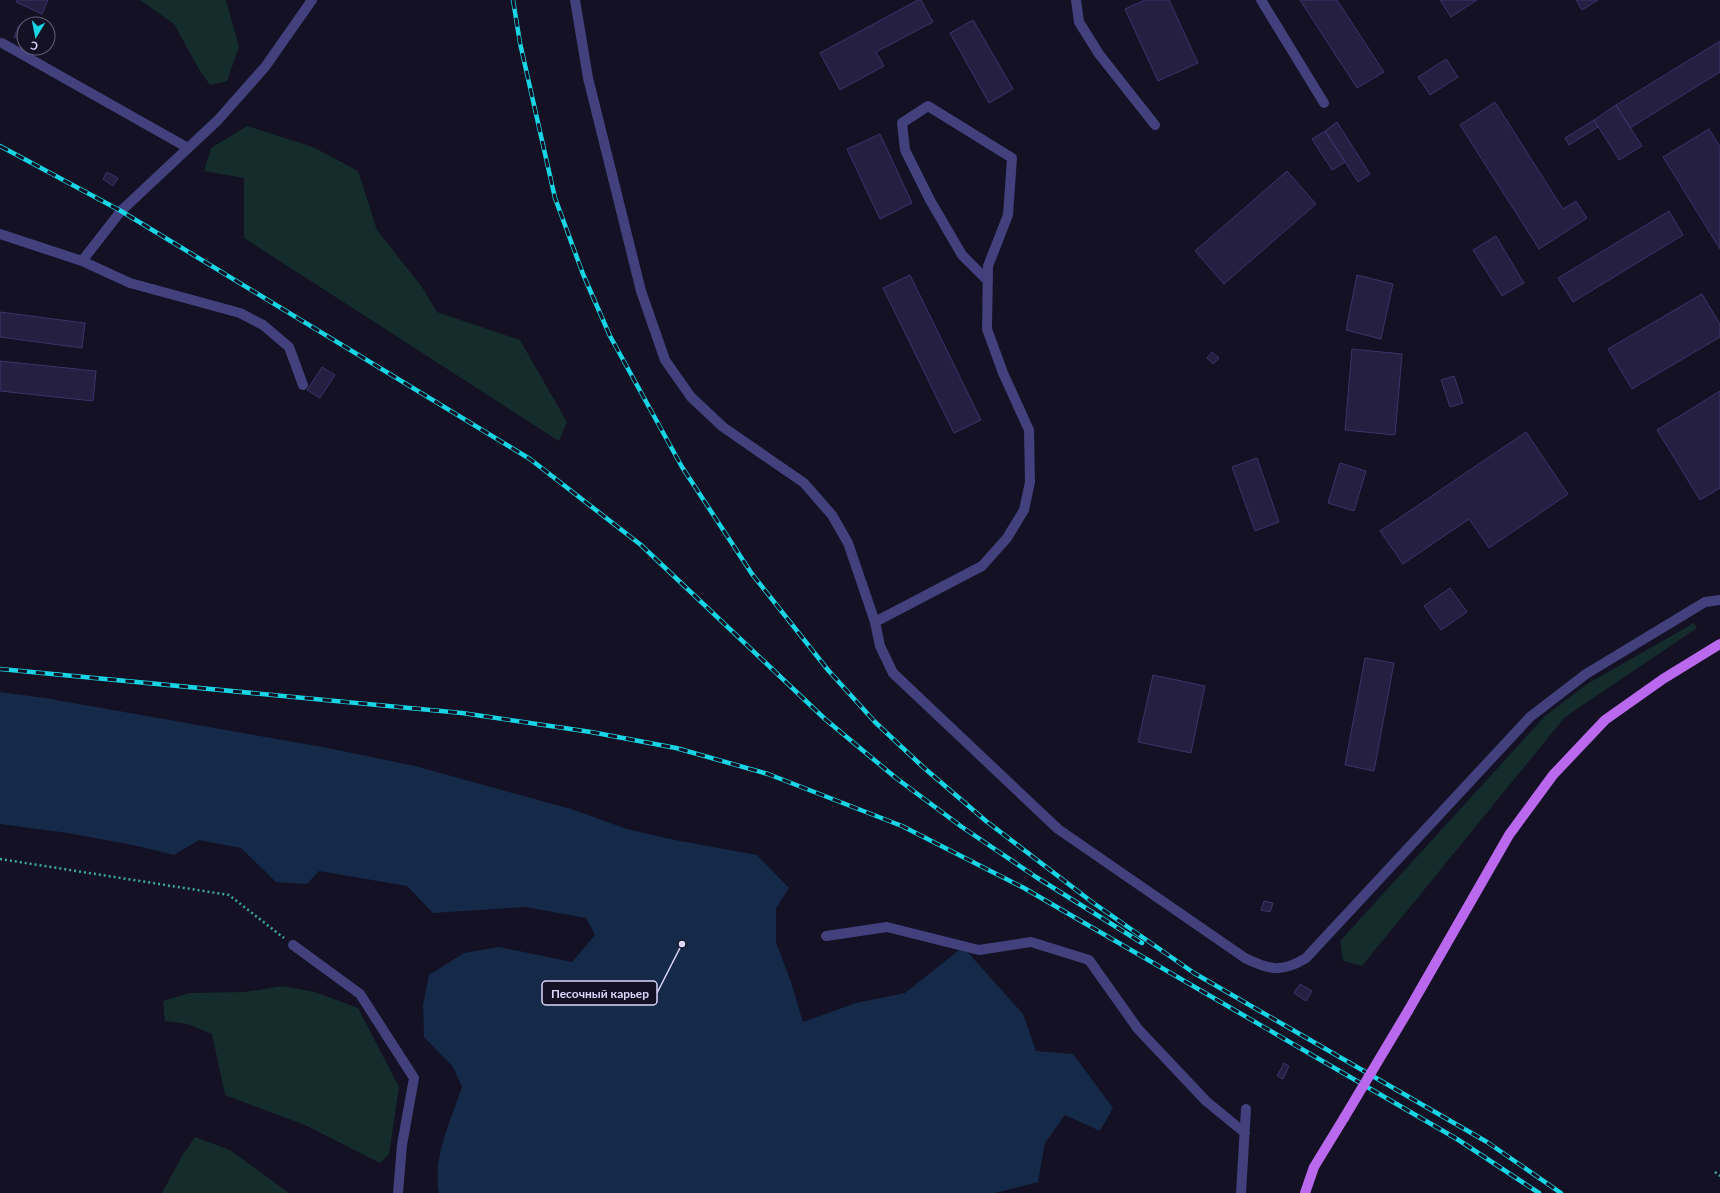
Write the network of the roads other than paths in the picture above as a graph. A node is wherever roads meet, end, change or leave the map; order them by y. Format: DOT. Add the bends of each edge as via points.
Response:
graph roads {
  1 [pos="312,0"];
  2 [pos="575,0"];
  3 [pos="1076,0"];
  4 [pos="1261,0"];
  5 [pos="2,43"];
  6 [pos="1324,103"];
  7 [pos="1155,125"];
  8 [pos="188,148"];
  9 [pos="0,234"];
  10 [pos="82,261"];
  11 [pos="988,281"];
  12 [pos="304,385"];
  13 [pos="1720,600"];
  14 [pos="875,622"];
  15 [pos="1720,644"];
  16 [pos="826,936"];
  17 [pos="293,945"];
  18 [pos="1246,1109"];
  19 [pos="1245,1133"];
  20 [pos="398,1193"];
  21 [pos="1241,1193"];
  22 [pos="1304,1193"];
  1 -- 8 [label="street" via="265,67 218,120"];
  2 -- 14 [label="street" via="588,78 637,276 665,360 691,397 723,427 804,483 832,515 848,543"];
  3 -- 7 [label="street" via="1079,22 1098,54"];
  4 -- 6 [label="street"];
  5 -- 8 [label="street"];
  8 -- 10 [label="street" via="120,211"];
  9 -- 10 [label="street"];
  10 -- 12 [label="street" via="130,283 240,313 263,325 289,347"];
  11 -- 11 [label="street" via="988,266 1008,215 1012,158 928,106 902,123 905,150 962,255"];
  11 -- 14 [label="street" via="987,329 1029,430 1030,482 1024,510 1007,538 982,566"];
  13 -- 14 [label="street" via="1704,602 1593,670 1530,717 1306,958 1294,966 1281,969 1262,967 1245,958 1058,829 893,673 880,646"];
  15 -- 22 [label="main road, bridge" via="1663,679 1605,720 1552,775 1509,834 1314,1167"];
  16 -- 19 [label="street" via="887,927 979,950 1031,942 1089,960 1138,1029 1206,1101"];
  17 -- 20 [label="street" via="360,994 414,1078 402,1145"];
  18 -- 19 [label="street"];
  19 -- 21 [label="street"];
}
